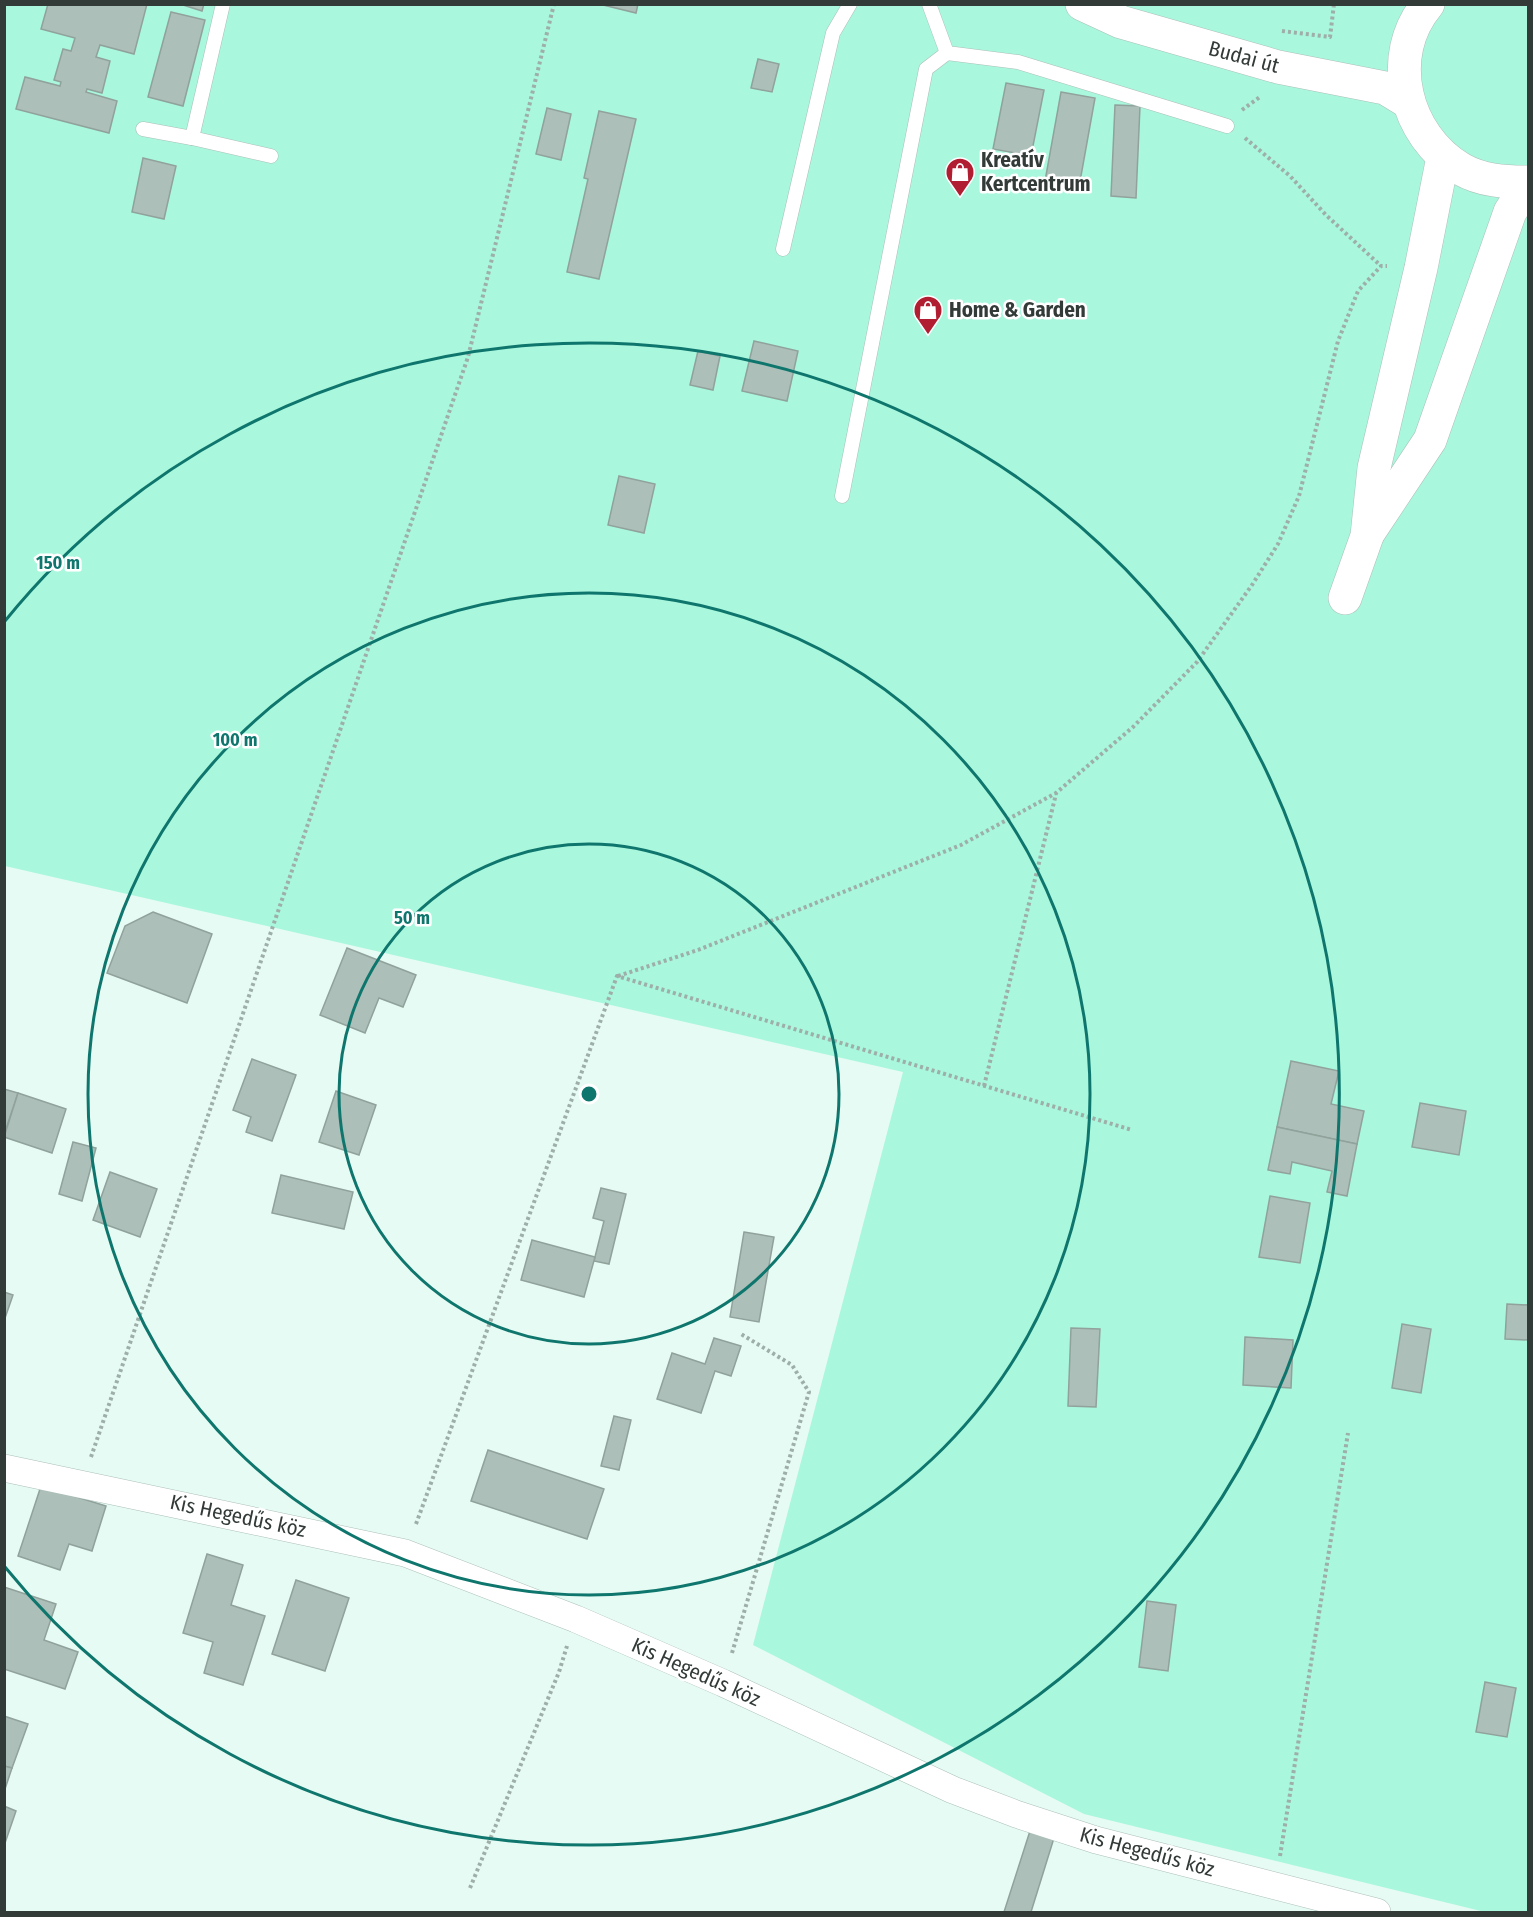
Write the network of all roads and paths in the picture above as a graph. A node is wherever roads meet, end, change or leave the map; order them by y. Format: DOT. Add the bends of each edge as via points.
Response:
graph roads {
  1 [pos="223,4"];
  2 [pos="554,4"];
  3 [pos="850,4"];
  4 [pos="929,4"];
  5 [pos="1082,4"];
  6 [pos="1428,4"];
  7 [pos="947,53"];
  8 [pos="1408,102"];
  9 [pos="1227,126"];
  10 [pos="143,129"];
  11 [pos="192,138"];
  12 [pos="271,156"];
  13 [pos="1443,157"];
  14 [pos="1528,183"];
  15 [pos="783,249"];
  16 [pos="1381,267"];
  17 [pos="1421,268"];
  18 [pos="842,496"];
  19 [pos="1367,536"];
  20 [pos="1345,598"];
  21 [pos="1056,793"];
  22 [pos="617,976"];
  23 [pos="984,1086"];
  24 [pos="1132,1130"];
  25 [pos="741,1334"];
  26 [pos="1348,1433"];
  27 [pos="4,1468"];
  28 [pos="82,1483"];
  29 [pos="405,1553"];
  30 [pos="576,1619"];
  31 [pos="723,1683"];
  32 [pos="1275,1886"];
  33 [pos="470,1888"];
  34 [pos="1377,1912"];
  1 -- 11 [label="lane"];
  2 -- 28 [label="path" via="468,357"];
  3 -- 15 [label="lane" via="832,33"];
  4 -- 7 [label="lane"];
  5 -- 8 [label="street, Budai út" via="1121,22 1278,67 1385,88"];
  6 -- 8 [label="street" via="1408,44"];
  7 -- 9 [label="lane" via="1018,62"];
  7 -- 18 [label="lane" via="926,69"];
  8 -- 13 [label="street" via="1422,132"];
  9 -- 16 [label="path" via="1290,176"];
  10 -- 11 [label="lane"];
  11 -- 12 [label="lane"];
  13 -- 14 [label="street" via="1484,178"];
  13 -- 17 [label="street"];
  14 -- 19 [label="street" via="1510,212 1430,440"];
  16 -- 17 [label="path"];
  16 -- 21 [label="path" via="1358,291 1338,340 1299,496 1278,544 1197,662 1133,727"];
  17 -- 19 [label="street" via="1374,468"];
  19 -- 20 [label="street"];
  21 -- 22 [label="path" via="961,845 698,950"];
  21 -- 23 [label="path"];
  22 -- 23 [label="path"];
  22 -- 29 [label="path"];
  23 -- 24 [label="path"];
  25 -- 31 [label="path" via="792,1365 809,1392"];
  26 -- 32 [label="path"];
  27 -- 28 [label="street, Kis Hegedűs köz"];
  28 -- 29 [label="street, Kis Hegedűs köz"];
  29 -- 30 [label="street, Kis Hegedűs köz"];
  30 -- 31 [label="street, Kis Hegedűs köz"];
  30 -- 33 [label="path" via="560,1672"];
  31 -- 32 [label="street, Kis Hegedűs köz" via="953,1790 1016,1814"];
  32 -- 34 [label="street, Kis Hegedűs köz"];
}
